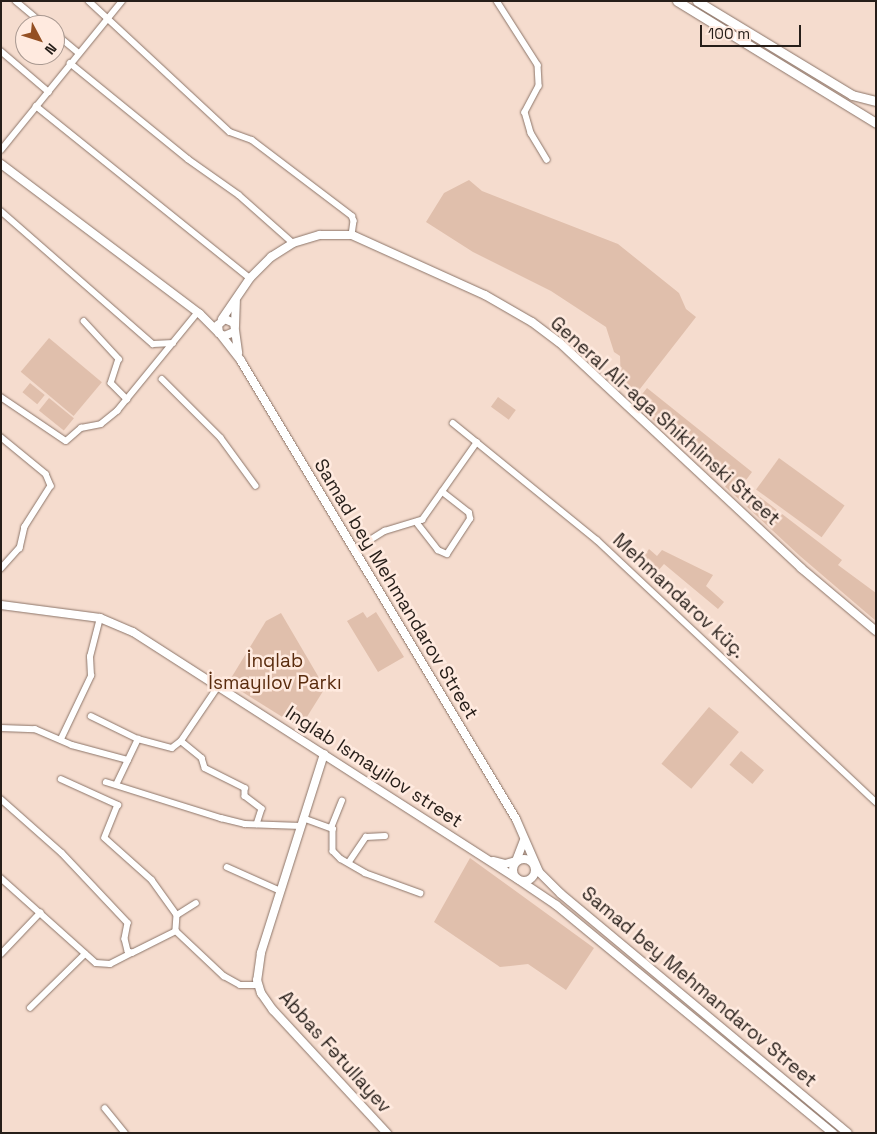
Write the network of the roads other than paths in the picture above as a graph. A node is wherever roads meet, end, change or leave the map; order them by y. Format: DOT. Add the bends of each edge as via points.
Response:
graph roads {
  1 [pos="16,1"];
  2 [pos="89,1"];
  3 [pos="122,1"];
  4 [pos="497,1"];
  5 [pos="677,1"];
  6 [pos="697,1"];
  7 [pos="33,15"];
  8 [pos="106,18"];
  9 [pos="65,41"];
  10 [pos="1,51"];
  11 [pos="78,52"];
  12 [pos="70,63"];
  13 [pos="49,92"];
  14 [pos="876,101"];
  15 [pos="36,106"];
  16 [pos="876,123"];
  17 [pos="1,150"];
  18 [pos="547,160"];
  19 [pos="1,164"];
  20 [pos="1,210"];
  21 [pos="352,235"];
  22 [pos="293,243"];
  23 [pos="250,278"];
  24 [pos="236,299"];
  25 [pos="199,313"];
  26 [pos="222,320"];
  27 [pos="84,321"];
  28 [pos="234,329"];
  29 [pos="220,334"];
  30 [pos="173,343"];
  31 [pos="241,360"];
  32 [pos="162,379"];
  33 [pos="1,397"];
  34 [pos="127,399"];
  35 [pos="453,423"];
  36 [pos="1,437"];
  37 [pos="477,442"];
  38 [pos="256,486"];
  39 [pos="442,492"];
  40 [pos="418,524"];
  41 [pos="354,550"];
  42 [pos="1,569"];
  43 [pos="1,605"];
  44 [pos="100,618"];
  45 [pos="876,631"];
  46 [pos="219,685"];
  47 [pos="91,716"];
  48 [pos="1,728"];
  49 [pos="61,739"];
  50 [pos="138,739"];
  51 [pos="180,741"];
  52 [pos="324,754"];
  53 [pos="128,760"];
  54 [pos="61,779"];
  55 [pos="106,782"];
  56 [pos="116,785"];
  57 [pos="1,799"];
  58 [pos="342,801"];
  59 [pos="876,802"];
  60 [pos="302,822"];
  61 [pos="257,824"];
  62 [pos="331,828"];
  63 [pos="524,835"];
  64 [pos="385,836"];
  65 [pos="484,858"];
  66 [pos="516,861"];
  67 [pos="349,862"];
  68 [pos="533,863"];
  69 [pos="227,866"];
  70 [pos="1,878"];
  71 [pos="518,879"];
  72 [pos="281,891"];
  73 [pos="420,893"];
  74 [pos="196,902"];
  75 [pos="40,913"];
  76 [pos="177,915"];
  77 [pos="176,931"];
  78 [pos="132,953"];
  79 [pos="1,954"];
  80 [pos="85,954"];
  81 [pos="258,985"];
  82 [pos="30,1008"];
  83 [pos="105,1108"];
  84 [pos="125,1133"];
  85 [pos="387,1133"];
  86 [pos="833,1133"];
  87 [pos="848,1133"];
  1 -- 7 [label="street"];
  2 -- 8 [label="street"];
  3 -- 8 [label="street"];
  4 -- 18 [label="street" via="538,65 539,86 525,112 531,134"];
  5 -- 16 [label="main road"];
  6 -- 14 [label="main road" via="852,95"];
  8 -- 11 [label="street"];
  8 -- 21 [label="street" via="230,132 252,140 352,216"];
  9 -- 11 [label="street"];
  10 -- 13 [label="street"];
  11 -- 12 [label="street"];
  12 -- 13 [label="street"];
  12 -- 22 [label="street" via="188,159 239,195"];
  13 -- 15 [label="street"];
  15 -- 17 [label="street"];
  15 -- 23 [label="street"];
  19 -- 25 [label="main road"];
  20 -- 30 [label="street" via="153,344"];
  21 -- 22 [label="main road, General Ali-aga Shikhlinski Street" via="320,235"];
  21 -- 45 [label="main road, General Ali-aga Shikhlinski Street" via="485,295 539,327 802,568"];
  22 -- 23 [label="main road, General Ali-aga Shikhlinski Street" via="271,257"];
  23 -- 24 [label="main road, General Ali-aga Shikhlinski Street"];
  24 -- 26 [label="main road, General Ali-aga Shikhlinski Street"];
  24 -- 28 [label="main road"];
  25 -- 26 [label="main road"];
  25 -- 29 [label="main road"];
  25 -- 30 [label="street"];
  26 -- 28 [label="main road" via="228,319"];
  26 -- 29 [label="main road" via="217,327"];
  27 -- 34 [label="street" via="119,359 110,384"];
  28 -- 29 [label="main road" via="227,337"];
  28 -- 31 [label="main road"];
  29 -- 31 [label="main road"];
  30 -- 34 [label="street"];
  31 -- 41 [label="main road, Samad bey Mehmandarov Street"];
  32 -- 38 [label="street" via="221,438"];
  33 -- 34 [label="street" via="66,441 81,428 101,424"];
  35 -- 37 [label="street, Mehmandarov küç."];
  36 -- 42 [label="street" via="46,474 51,486 25,527 20,548"];
  37 -- 39 [label="street"];
  37 -- 59 [label="street, Mehmandarov küç." via="597,540"];
  39 -- 40 [label="street"];
  39 -- 40 [label="street" via="469,513 470,518 447,554 438,550"];
  40 -- 41 [label="street" via="385,532"];
  41 -- 63 [label="main road, Samad bey Mehmandarov Street"];
  43 -- 44 [label="main road, Inglab Ismayilov street"];
  44 -- 46 [label="main road, Inglab Ismayilov street" via="133,632"];
  44 -- 49 [label="street" via="90,657 91,676"];
  46 -- 51 [label="street"];
  46 -- 52 [label="main road, Inglab Ismayilov street"];
  47 -- 50 [label="street"];
  48 -- 49 [label="street" via="36,729"];
  49 -- 53 [label="street"];
  50 -- 51 [label="street" via="167,748"];
  50 -- 53 [label="street"];
  51 -- 61 [label="street" via="202,758 205,768 245,788 245,796 262,809"];
  52 -- 60 [label="main road, Abbas Fətullayev"];
  52 -- 65 [label="main road, Inglab Ismayilov street"];
  53 -- 56 [label="street"];
  54 -- 76 [label="street" via="118,805 105,838 152,880"];
  55 -- 56 [label="street"];
  56 -- 61 [label="street" via="221,818"];
  57 -- 78 [label="street" via="62,853 128,923 126,947"];
  58 -- 62 [label="street"];
  60 -- 61 [label="street"];
  60 -- 62 [label="street"];
  60 -- 72 [label="main road, Abbas Fətullayev"];
  62 -- 67 [label="street" via="334,833 332,851"];
  63 -- 66 [label="main road" via="522,851"];
  63 -- 68 [label="main road, Samad bey Mehmandarov Street"];
  64 -- 67 [label="street" via="366,837"];
  65 -- 66 [label="main road" via="505,864"];
  65 -- 71 [label="main road, Inglab Ismayilov street"];
  66 -- 68 [label="main road" via="523,858"];
  66 -- 71 [label="main road" via="512,872"];
  67 -- 73 [label="street" via="365,873"];
  68 -- 71 [label="main road" via="532,877"];
  68 -- 87 [label="main road, Samad bey Mehmandarov Street" via="561,894"];
  69 -- 72 [label="street"];
  70 -- 75 [label="street"];
  71 -- 86 [label="main road, Samad bey Mehmandarov Street" via="556,905"];
  72 -- 81 [label="main road, Abbas Fətullayev" via="261,953"];
  74 -- 76 [label="street"];
  75 -- 79 [label="street"];
  75 -- 80 [label="street"];
  76 -- 77 [label="street"];
  77 -- 78 [label="street"];
  77 -- 81 [label="street" via="224,976 240,985"];
  78 -- 80 [label="street" via="101,965"];
  80 -- 82 [label="street"];
  81 -- 85 [label="main road, Abbas Fətullayev" via="273,1010"];
  83 -- 84 [label="street"];
}
